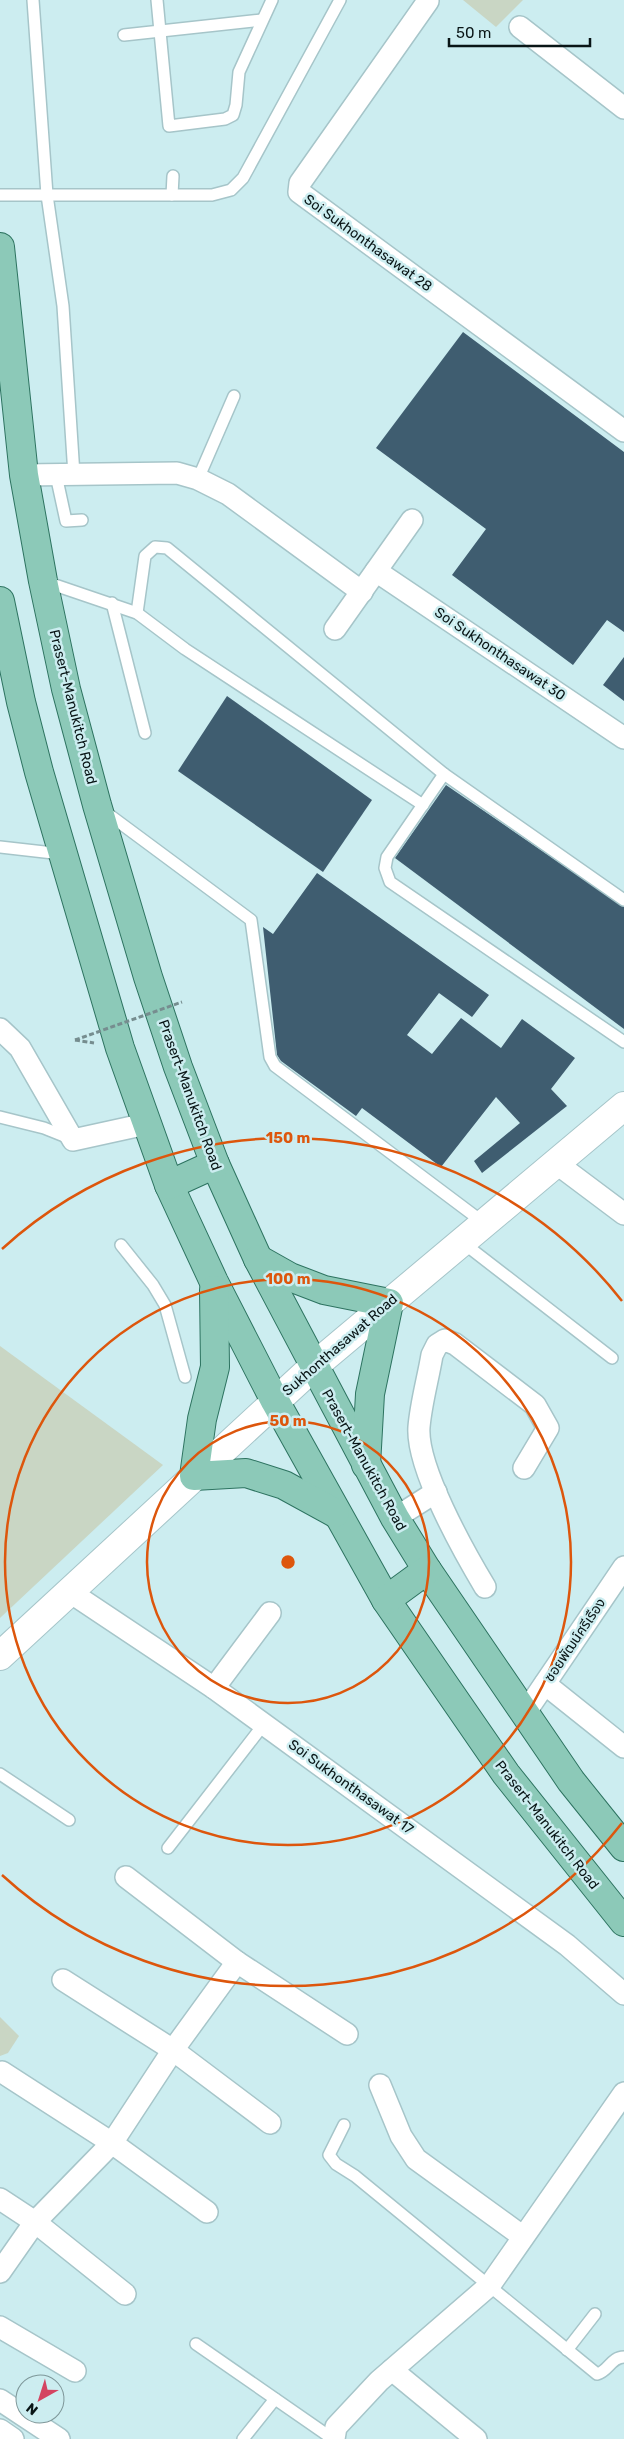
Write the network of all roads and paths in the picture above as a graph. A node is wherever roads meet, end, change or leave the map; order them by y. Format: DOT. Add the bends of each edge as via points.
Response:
graph roads {
  1 [pos="32,0"];
  2 [pos="157,0"];
  3 [pos="272,0"];
  4 [pos="340,0"];
  5 [pos="428,1"];
  6 [pos="262,20"];
  7 [pos="520,27"];
  8 [pos="160,31"];
  9 [pos="124,35"];
  10 [pos="624,108"];
  11 [pos="173,176"];
  12 [pos="47,195"];
  13 [pos="172,195"];
  14 [pos="0,196"];
  15 [pos="0,246"];
  16 [pos="234,396"];
  17 [pos="624,431"];
  18 [pos="24,475"];
  19 [pos="65,475"];
  20 [pos="198,478"];
  21 [pos="82,520"];
  22 [pos="412,520"];
  23 [pos="376,571"];
  24 [pos="43,581"];
  25 [pos="362,592"];
  26 [pos="0,601"];
  27 [pos="112,603"];
  28 [pos="137,613"];
  29 [pos="335,629"];
  30 [pos="3,632"];
  31 [pos="145,733"];
  32 [pos="624,738"];
  33 [pos="444,774"];
  34 [pos="97,805"];
  35 [pos="423,805"];
  36 [pos="0,847"];
  37 [pos="62,854"];
  38 [pos="624,900"];
  39 [pos="182,1002"];
  40 [pos="0,1028"];
  41 [pos="75,1040"];
  42 [pos="624,1042"];
  43 [pos="624,1106"];
  44 [pos="0,1118"];
  45 [pos="146,1124"];
  46 [pos="73,1140"];
  47 [pos="556,1163"];
  48 [pos="215,1164"];
  49 [pos="169,1185"];
  50 [pos="624,1214"];
  51 [pos="484,1223"];
  52 [pos="462,1242"];
  53 [pos="121,1245"];
  54 [pos="258,1259"];
  55 [pos="214,1282"];
  56 [pos="388,1303"];
  57 [pos="612,1358"];
  58 [pos="313,1366"];
  59 [pos="184,1377"];
  60 [pos="275,1401"];
  61 [pos="366,1464"];
  62 [pos="524,1468"];
  63 [pos="194,1476"];
  64 [pos="436,1492"];
  65 [pos="336,1513"];
  66 [pos="395,1518"];
  67 [pos="624,1567"];
  68 [pos="427,1570"];
  69 [pos="485,1587"];
  70 [pos="70,1592"];
  71 [pos="386,1600"];
  72 [pos="270,1613"];
  73 [pos="0,1656"];
  74 [pos="545,1684"];
  75 [pos="214,1688"];
  76 [pos="525,1713"];
  77 [pos="264,1724"];
  78 [pos="624,1748"];
  79 [pos="0,1774"];
  80 [pos="69,1820"];
  81 [pos="624,1847"];
  82 [pos="168,1848"];
  83 [pos="126,1877"];
  84 [pos="624,1922"];
  85 [pos="237,1962"];
  86 [pos="63,1980"];
  87 [pos="624,1994"];
  88 [pos="347,2034"];
  89 [pos="173,2050"];
  90 [pos="2,2072"];
  91 [pos="380,2085"];
  92 [pos="624,2093"];
  93 [pos="270,2123"];
  94 [pos="344,2125"];
  95 [pos="112,2143"];
  96 [pos="0,2199"];
  97 [pos="207,2212"];
  98 [pos="35,2222"];
  99 [pos="522,2236"];
  100 [pos="0,2272"];
  101 [pos="490,2285"];
  102 [pos="125,2294"];
  103 [pos="596,2314"];
  104 [pos="0,2328"];
  105 [pos="196,2344"];
  106 [pos="568,2350"];
  107 [pos="624,2357"];
  108 [pos="392,2370"];
  109 [pos="75,2371"];
  110 [pos="275,2399"];
  111 [pos="0,2400"];
  112 [pos="0,2430"];
  113 [pos="14,2439"];
  114 [pos="59,2439"];
  115 [pos="243,2439"];
  116 [pos="334,2439"];
  117 [pos="476,2439"];
  1 -- 12 [label="lane"];
  2 -- 8 [label="lane"];
  3 -- 6 [label="lane"];
  4 -- 13 [label="lane" via="243,178 231,190 212,195"];
  5 -- 17 [label="street, Soi Sukhonthasawat 28" via="300,183 300,192"];
  6 -- 8 [label="lane"];
  6 -- 8 [label="lane" via="239,72 233,115 171,131"];
  7 -- 10 [label="street"];
  8 -- 9 [label="lane"];
  11 -- 13 [label="lane"];
  12 -- 13 [label="lane"];
  12 -- 14 [label="lane"];
  12 -- 19 [label="lane" via="63,306"];
  15 -- 18 [label="main road, Prasert-Manukitch Road"];
  16 -- 20 [label="lane"];
  18 -- 19 [label="street"];
  18 -- 24 [label="main road, Prasert-Manukitch Road"];
  19 -- 20 [label="street" via="177,473"];
  19 -- 21 [label="lane" via="66,521"];
  20 -- 25 [label="street" via="228,494"];
  22 -- 23 [label="street"];
  23 -- 25 [label="street"];
  23 -- 32 [label="street, Soi Sukhonthasawat 30"];
  24 -- 27 [label="lane"];
  24 -- 34 [label="main road, Prasert-Manukitch Road" via="66,690"];
  25 -- 29 [label="street"];
  26 -- 30 [label="main road, Prasert-Manukitch Road"];
  27 -- 28 [label="lane"];
  27 -- 31 [label="lane"];
  28 -- 33 [label="lane" via="145,556 155,546 167,548"];
  28 -- 35 [label="lane" via="186,649"];
  30 -- 37 [label="main road, Prasert-Manukitch Road"];
  33 -- 35 [label="lane"];
  33 -- 38 [label="lane"];
  34 -- 48 [label="main road, Prasert-Manukitch Road" via="163,1022"];
  34 -- 51 [label="lane" via="251,920 270,1057 275,1066"];
  35 -- 42 [label="lane" via="387,857 384,868 390,882"];
  36 -- 37 [label="lane"];
  37 -- 45 [label="main road, Prasert-Manukitch Road"];
  39 -- 41 [label="path, bridge"];
  40 -- 46 [label="street" via="20,1048"];
  43 -- 47 [label="main road, Sukhonthasawat Road"];
  44 -- 46 [label="lane" via="44,1128"];
  45 -- 46 [label="street"];
  45 -- 49 [label="main road, Prasert-Manukitch Road"];
  47 -- 50 [label="street"];
  47 -- 51 [label="main road, Sukhonthasawat Road"];
  48 -- 49 [label="main road"];
  48 -- 54 [label="main road, Prasert-Manukitch Road"];
  49 -- 55 [label="main road, Prasert-Manukitch Road"];
  51 -- 52 [label="main road, Sukhonthasawat Road"];
  52 -- 56 [label="main road, Sukhonthasawat Road"];
  52 -- 57 [label="lane"];
  53 -- 59 [label="lane" via="153,1285 165,1306"];
  54 -- 56 [label="main road" via="290,1277 324,1290"];
  54 -- 58 [label="main road, Prasert-Manukitch Road"];
  55 -- 60 [label="main road, Prasert-Manukitch Road"];
  55 -- 63 [label="main road" via="216,1367 202,1419"];
  56 -- 58 [label="main road, Sukhonthasawat Road"];
  56 -- 61 [label="main road" via="370,1394"];
  58 -- 60 [label="main road, Sukhonthasawat Road"];
  58 -- 61 [label="main road, Prasert-Manukitch Road"];
  60 -- 63 [label="main road, Sukhonthasawat Road"];
  60 -- 65 [label="main road, Prasert-Manukitch Road"];
  61 -- 66 [label="main road, Prasert-Manukitch Road"];
  62 -- 64 [label="street" via="548,1428 543,1417 535,1405 455,1344 445,1340 437,1345 432,1356 419,1428"];
  63 -- 65 [label="main road" via="246,1474 284,1485"];
  63 -- 70 [label="main road, Sukhonthasawat Road"];
  64 -- 66 [label="street"];
  64 -- 69 [label="street"];
  65 -- 71 [label="main road, Prasert-Manukitch Road"];
  66 -- 68 [label="main road, Prasert-Manukitch Road"];
  67 -- 74 [label="street, ซอยพัฒน์ศรีเรือง"];
  68 -- 71 [label="main road"];
  68 -- 76 [label="main road, Prasert-Manukitch Road"];
  70 -- 73 [label="main road, Sukhonthasawat Road"];
  70 -- 75 [label="street, Soi Sukhonthasawat 17"];
  71 -- 84 [label="main road, Prasert-Manukitch Road" via="506,1774"];
  72 -- 75 [label="street"];
  74 -- 76 [label="street, ซอยพัฒน์ศรีเรือง"];
  74 -- 78 [label="street"];
  75 -- 77 [label="street, Soi Sukhonthasawat 17"];
  76 -- 81 [label="main road, Prasert-Manukitch Road" via="571,1781"];
  77 -- 82 [label="lane"];
  77 -- 87 [label="street, Soi Sukhonthasawat 17" via="567,1945"];
  79 -- 80 [label="lane"];
  83 -- 85 [label="street"];
  85 -- 88 [label="street"];
  85 -- 89 [label="street"];
  86 -- 89 [label="street"];
  89 -- 93 [label="street"];
  89 -- 95 [label="street"];
  90 -- 95 [label="street"];
  91 -- 99 [label="street" via="401,2136 416,2159"];
  92 -- 99 [label="street"];
  94 -- 101 [label="lane" via="329,2155 336,2164"];
  95 -- 97 [label="street"];
  95 -- 98 [label="street"];
  96 -- 98 [label="street"];
  98 -- 100 [label="street"];
  98 -- 102 [label="street"];
  99 -- 101 [label="street"];
  101 -- 106 [label="lane"];
  101 -- 108 [label="street"];
  103 -- 106 [label="lane"];
  104 -- 109 [label="street"];
  105 -- 110 [label="lane"];
  106 -- 107 [label="lane" via="596,2374 602,2373 615,2359"];
  108 -- 116 [label="street" via="336,2426"];
  108 -- 117 [label="street"];
  110 -- 115 [label="lane"];
  110 -- 116 [label="lane"];
  111 -- 114 [label="street"];
  112 -- 113 [label="street"];
}
